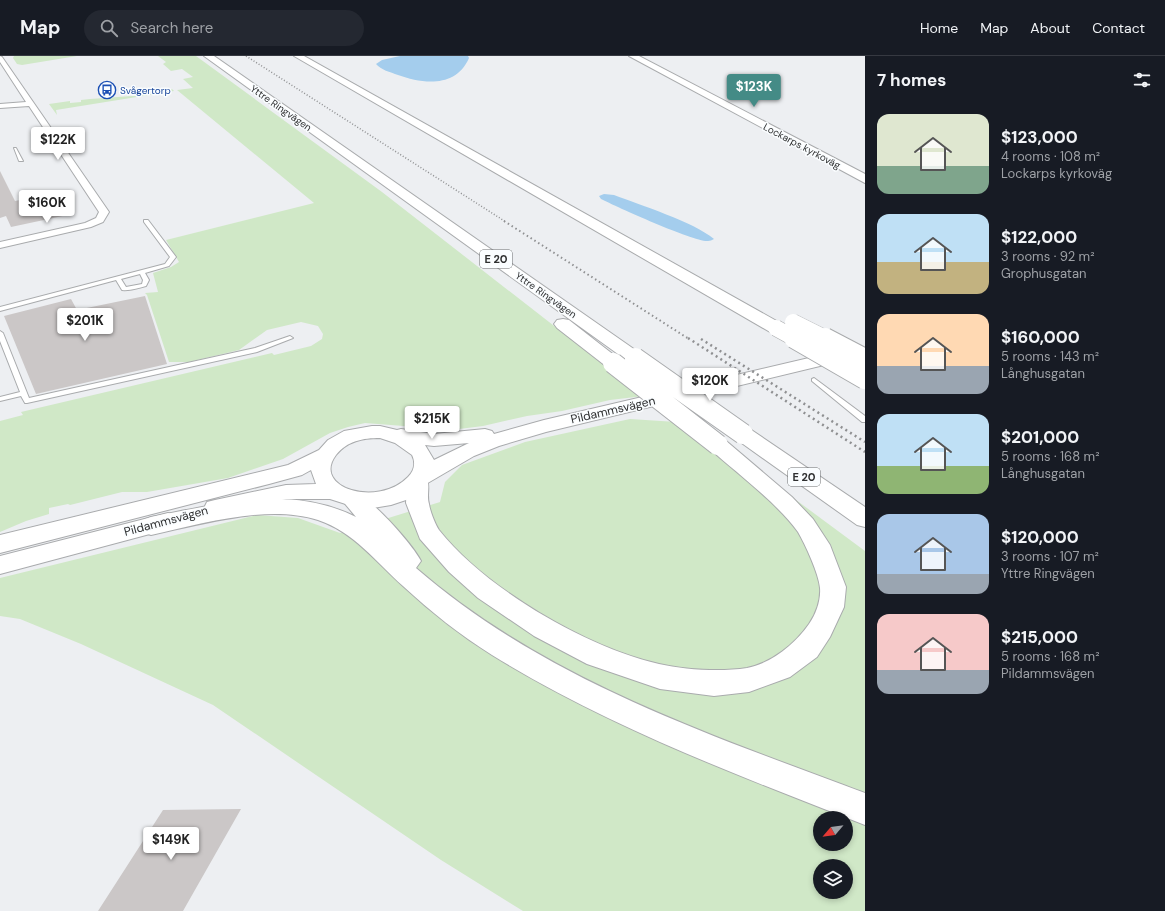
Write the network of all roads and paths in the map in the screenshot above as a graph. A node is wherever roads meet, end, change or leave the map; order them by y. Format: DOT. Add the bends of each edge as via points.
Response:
graph roads {
  1 [pos="208,56"];
  2 [pos="298,56"];
  3 [pos="633,56"];
  4 [pos="0,58"];
  5 [pos="30,104"];
  6 [pos="0,106"];
  7 [pos="15,149"];
  8 [pos="21,160"];
  9 [pos="357,161"];
  10 [pos="865,179"];
  11 [pos="146,221"];
  12 [pos="0,245"];
  13 [pos="142,272"];
  14 [pos="118,279"];
  15 [pos="0,309"];
  16 [pos="784,325"];
  17 [pos="0,333"];
  18 [pos="290,338"];
  19 [pos="865,349"];
  20 [pos="865,359"];
  21 [pos="865,379"];
  22 [pos="814,380"];
  23 [pos="24,393"];
  24 [pos="0,399"];
  25 [pos="865,420"];
  26 [pos="547,426"];
  27 [pos="396,434"];
  28 [pos="325,455"];
  29 [pos="419,480"];
  30 [pos="343,495"];
  31 [pos="865,519"];
  32 [pos="151,526"];
  33 [pos="0,544"];
  34 [pos="0,565"];
  35 [pos="498,645"];
  36 [pos="865,810"];
  1 -- 9 [label="highway, Yttre Ringvägen / E 20"];
  2 -- 16 [label="highway" via="500,171"];
  3 -- 10 [label="main road, Lockarps kyrkoväg"];
  4 -- 5 [label="street"];
  5 -- 6 [label="street"];
  5 -- 12 [label="street" via="104,212 100,220 78,228"];
  7 -- 8 [label="lane"];
  9 -- 29 [label="highway, bridge" via="718,445 784,503 805,525 818,545 833,587 831,607 821,629 807,649 780,668 749,680 714,683 660,677 597,656 544,628 487,591 428,533 417,503"];
  9 -- 31 [label="highway, Yttre Ringvägen / E 20, bridge"];
  11 -- 13 [label="lane" via="173,257 167,265"];
  13 -- 14 [label="lane"];
  13 -- 14 [label="lane" via="146,280 144,285 137,288 124,289"];
  14 -- 15 [label="lane"];
  16 -- 20 [label="highway, bridge"];
  16 -- 21 [label="highway, bridge"];
  17 -- 23 [label="lane"];
  18 -- 23 [label="lane" via="257,350 27,401"];
  19 -- 26 [label="main road, Pildammsvägen"];
  22 -- 25 [label="lane"];
  23 -- 24 [label="lane"];
  26 -- 27 [label="main road, Pildammsvägen" via="461,439 434,440"];
  26 -- 29 [label="main road, Pildammsvägen" via="495,441 457,456"];
  27 -- 28 [label="main road, Pildammsvägen" via="380,432 347,437 334,445"];
  27 -- 29 [label="main road, Pildammsvägen" via="411,442 421,452 424,464"];
  28 -- 30 [label="main road" via="322,474 326,483"];
  28 -- 33 [label="main road, Pildammsvägen" via="295,470"];
  29 -- 30 [label="main road, Pildammsvägen" via="406,492 389,499 370,502"];
  30 -- 32 [label="main road, Pildammsvägen" via="312,490 274,494"];
  30 -- 35 [label="highway" via="385,532 448,601"];
  32 -- 34 [label="main road, Pildammsvägen"];
  32 -- 35 [label="highway" via="242,509 278,507 309,510 341,519 366,535 441,606"];
  35 -- 36 [label="highway" via="555,680 644,721"];
}
